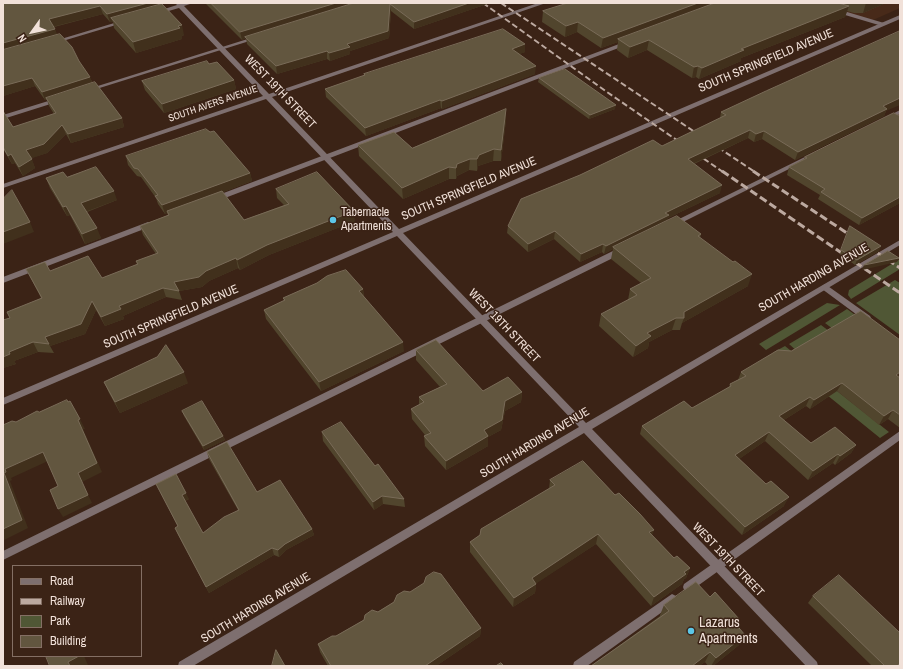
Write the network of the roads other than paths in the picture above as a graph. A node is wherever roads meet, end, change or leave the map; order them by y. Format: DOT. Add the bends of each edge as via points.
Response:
graph roads {
  1 [pos="190,3"];
  2 [pos="543,3"];
  3 [pos="180,4"];
  4 [pos="830,9"];
  5 [pos="148,15"];
  6 [pos="900,16"];
  7 [pos="133,19"];
  8 [pos="882,24"];
  9 [pos="263,36"];
  10 [pos="637,39"];
  11 [pos="49,43"];
  12 [pos="222,49"];
  13 [pos="83,92"];
  14 [pos="268,96"];
  15 [pos="61,99"];
  16 [pos="900,112"];
  17 [pos="3,117"];
  18 [pos="879,122"];
  19 [pos="822,150"];
  20 [pos="326,157"];
  21 [pos="3,186"];
  22 [pos="209,201"];
  23 [pos="158,221"];
  24 [pos="667,227"];
  25 [pos="398,232"];
  26 [pos="900,242"];
  27 [pos="632,245"];
  28 [pos="3,280"];
  29 [pos="825,287"];
  30 [pos="481,319"];
  31 [pos="877,325"];
  32 [pos="3,402"];
  33 [pos="585,428"];
  34 [pos="900,435"];
  35 [pos="3,556"];
  36 [pos="718,566"];
  37 [pos="183,666"];
  38 [pos="578,666"];
  39 [pos="813,666"];
  1 -- 3 [label="street"];
  2 -- 14 [label="street, SOUTH AVERS AVENUE"];
  3 -- 5 [label="street"];
  3 -- 12 [label="street, WEST 19TH STREET"];
  4 -- 8 [label="street"];
  6 -- 8 [label="street, SOUTH SPRINGFIELD AVENUE"];
  7 -- 11 [label="street"];
  8 -- 25 [label="street, SOUTH SPRINGFIELD AVENUE"];
  9 -- 12 [label="street"];
  10 -- 20 [label="street"];
  12 -- 13 [label="street"];
  12 -- 14 [label="street, WEST 19TH STREET"];
  14 -- 20 [label="street, WEST 19TH STREET"];
  14 -- 21 [label="street, SOUTH AVERS AVENUE"];
  15 -- 17 [label="street"];
  16 -- 18 [label="street"];
  19 -- 24 [label="street"];
  20 -- 22 [label="street"];
  20 -- 25 [label="street, WEST 19TH STREET"];
  23 -- 28 [label="street"];
  25 -- 30 [label="street, WEST 19TH STREET"];
  25 -- 32 [label="street, SOUTH SPRINGFIELD AVENUE"];
  26 -- 29 [label="street, SOUTH HARDING AVENUE"];
  27 -- 30 [label="street"];
  29 -- 31 [label="street"];
  29 -- 33 [label="street, SOUTH HARDING AVENUE"];
  30 -- 33 [label="street, WEST 19TH STREET"];
  30 -- 35 [label="street"];
  33 -- 36 [label="street, WEST 19TH STREET"];
  33 -- 37 [label="street, SOUTH HARDING AVENUE"];
  34 -- 36 [label="street"];
  36 -- 38 [label="street"];
  36 -- 39 [label="street, WEST 19TH STREET"];
}
